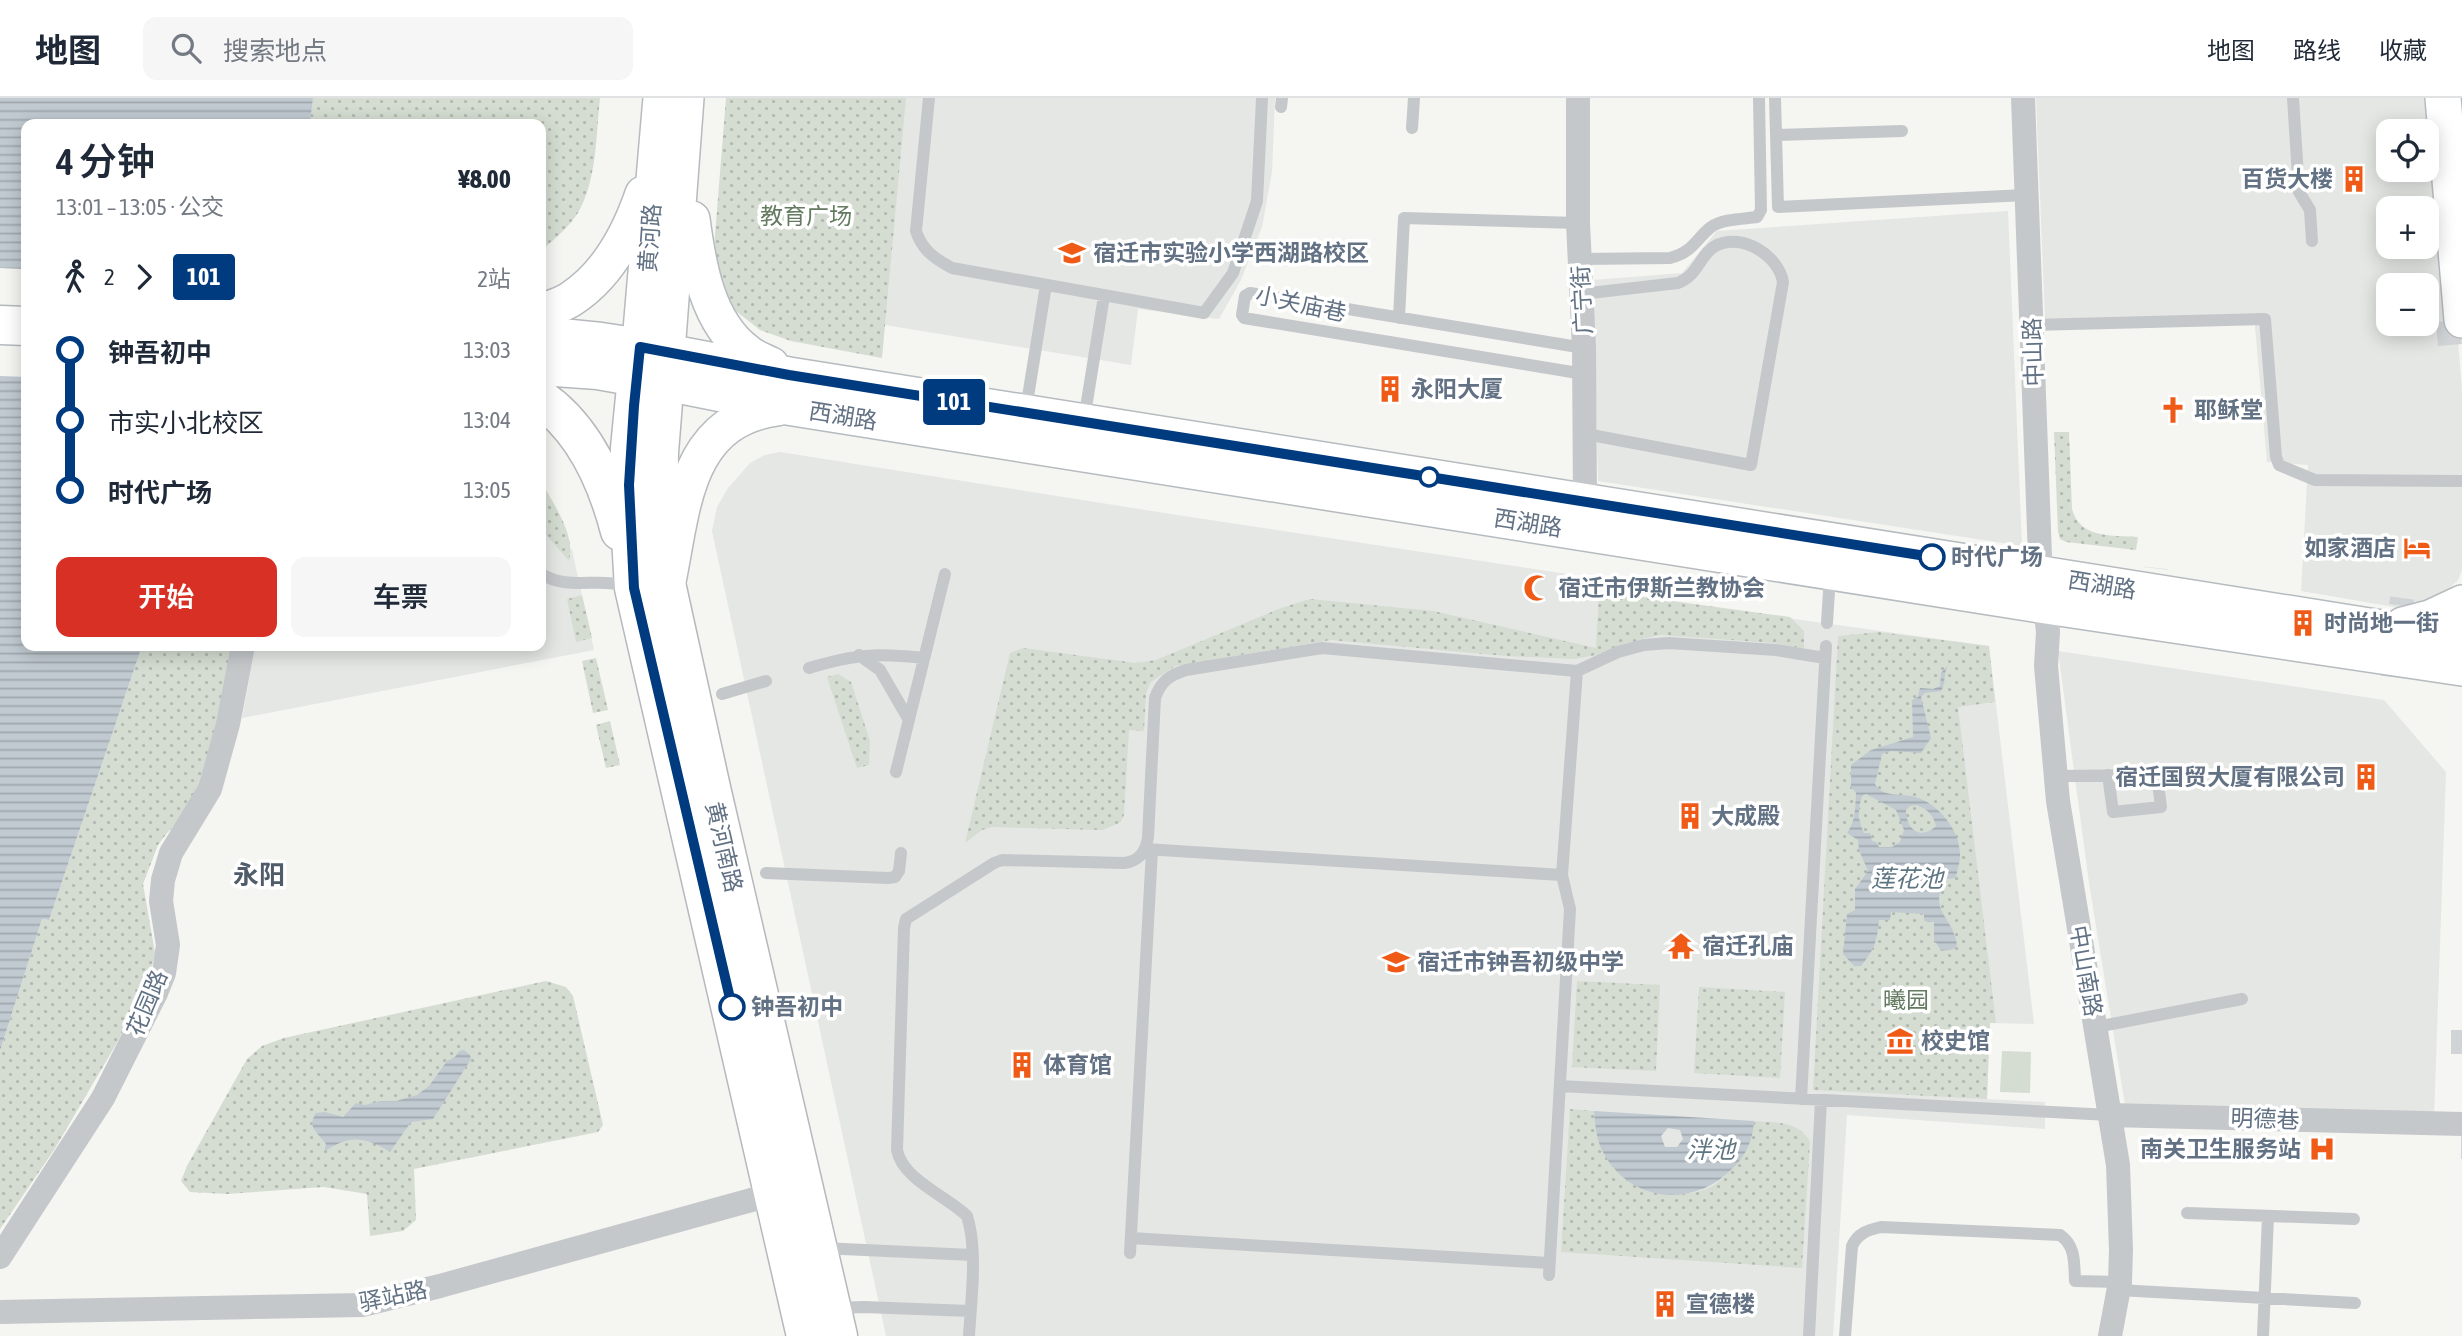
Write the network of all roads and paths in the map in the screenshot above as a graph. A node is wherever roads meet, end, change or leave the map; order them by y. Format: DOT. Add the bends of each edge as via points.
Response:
graph roads {
  1 [pos="660,98"];
  2 [pos="686,98"];
  3 [pos="929,98"];
  4 [pos="1262,98"];
  5 [pos="1414,98"];
  6 [pos="1578,98"];
  7 [pos="1759,98"];
  8 [pos="1775,98"];
  9 [pos="2023,98"];
  10 [pos="2293,98"];
  11 [pos="2443,98"];
  12 [pos="1412,128"];
  13 [pos="1902,131"];
  14 [pos="1776,135"];
  15 [pos="2456,176"];
  16 [pos="2026,195"];
  17 [pos="1578,223"];
  18 [pos="2312,241"];
  19 [pos="1580,259"];
  20 [pos="1046,285"];
  21 [pos="1581,294"];
  22 [pos="1104,296"];
  23 [pos="0,298"];
  24 [pos="21,300"];
  25 [pos="546,310"];
  26 [pos="1399,318"];
  27 [pos="2462,320"];
  28 [pos="0,325"];
  29 [pos="2031,325"];
  30 [pos="21,327"];
  31 [pos="546,338"];
  32 [pos="1584,348"];
  33 [pos="652,365"];
  34 [pos="546,366"];
  35 [pos="1584,374"];
  36 [pos="788,391"];
  37 [pos="546,403"];
  38 [pos="1025,413"];
  39 [pos="1083,422"];
  40 [pos="1586,434"];
  41 [pos="2462,481"];
  42 [pos="1585,503"];
  43 [pos="1830,571"];
  44 [pos="945,574"];
  45 [pos="546,576"];
  46 [pos="651,588"];
  47 [pos="2044,591"];
  48 [pos="2462,603"];
  49 [pos="1827,623"];
  50 [pos="2462,638"];
  51 [pos="2387,643"];
  52 [pos="242,651"];
  53 [pos="859,656"];
  54 [pos="924,658"];
  55 [pos="810,668"];
  56 [pos="2462,668"];
  57 [pos="1577,671"];
  58 [pos="766,681"];
  59 [pos="722,694"];
  60 [pos="2462,694"];
  61 [pos="909,720"];
  62 [pos="896,772"];
  63 [pos="2108,775"];
  64 [pos="2055,776"];
  65 [pos="1149,849"];
  66 [pos="901,853"];
  67 [pos="766,873"];
  68 [pos="1562,875"];
  69 [pos="2242,999"];
  70 [pos="2096,1027"];
  71 [pos="1560,1086"];
  72 [pos="1801,1099"];
  73 [pos="1821,1100"];
  74 [pos="2110,1115"];
  75 [pos="2462,1124"];
  76 [pos="774,1194"];
  77 [pos="2187,1213"];
  78 [pos="2268,1216"];
  79 [pos="2354,1219"];
  80 [pos="1131,1238"];
  81 [pos="817,1248"];
  82 [pos="1130,1253"];
  83 [pos="972,1255"];
  84 [pos="0,1257"];
  85 [pos="2119,1286"];
  86 [pos="2264,1298"];
  87 [pos="2355,1303"];
  88 [pos="970,1311"];
  89 [pos="0,1312"];
  90 [pos="835,1322"];
  91 [pos="806,1336"];
  92 [pos="969,1336"];
  93 [pos="1809,1336"];
  94 [pos="1845,1336"];
  95 [pos="2110,1336"];
  96 [pos="2263,1336"];
  1 -- 25 [label="main road" via="645,191 610,265 570,299"];
  1 -- 33 [label="main road, 黄河路"];
  2 -- 33 [label="main road, 黄河路"];
  2 -- 36 [label="main road" via="698,265 730,336"];
  3 -- 20 [label="lane" via="916,231 920,242 936,260 952,268"];
  4 -- 22 [label="lane" via="1257,201 1233,273 1204,313"];
  5 -- 12 [label="lane"];
  6 -- 17 [label="street, 广宁街"];
  7 -- 19 [label="lane" via="1761,210 1757,217 1712,226 1683,254 1670,258"];
  8 -- 14 [label="lane"];
  9 -- 16 [label="street, 中山路"];
  10 -- 18 [label="lane" via="2299,192 2310,210"];
  11 -- 15 [label="main road"];
  13 -- 14 [label="lane"];
  14 -- 16 [label="lane" via="1778,207"];
  15 -- 27 [label="main road"];
  16 -- 29 [label="street, 中山路"];
  17 -- 19 [label="street, 广宁街"];
  17 -- 26 [label="lane" via="1404,218"];
  19 -- 21 [label="street, 广宁街"];
  20 -- 22 [label="lane"];
  20 -- 38 [label="lane"];
  21 -- 32 [label="street, 广宁街"];
  21 -- 40 [label="lane" via="1678,283 1688,279 1711,250 1724,243 1761,251 1774,262 1783,282 1751,465"];
  22 -- 39 [label="lane"];
  23 -- 24 [label="main road"];
  26 -- 32 [label="lane, 小关庙巷"];
  26 -- 35 [label="lane, 小关庙巷" via="1250,293 1245,296 1242,315"];
  28 -- 30 [label="main road"];
  29 -- 41 [label="lane" via="2265,319 2279,465 2315,481"];
  29 -- 47 [label="street, 中山路"];
  31 -- 33 [label="main road, 西湖路"];
  32 -- 35 [label="street, 广宁街"];
  33 -- 34 [label="main road" via="598,370"];
  33 -- 36 [label="main road, 西湖路"];
  33 -- 46 [label="main road, 黄河南路" via="631,448 629,504"];
  35 -- 40 [label="street, 广宁街"];
  36 -- 38 [label="main road, 西湖路"];
  36 -- 43 [label="main road, 西湖路"];
  36 -- 46 [label="main road" via="737,420 700,455"];
  37 -- 46 [label="main road" via="571,424 590,454"];
  38 -- 39 [label="main road, 西湖路"];
  39 -- 42 [label="main road, 西湖路"];
  40 -- 42 [label="street, 广宁街"];
  42 -- 47 [label="main road, 西湖路"];
  43 -- 47 [label="main road, 西湖路"];
  43 -- 49 [label="lane"];
  44 -- 54 [label="lane"];
  45 -- 46 [label="lane" via="565,584 610,581"];
  46 -- 76 [label="main road, 黄河南路"];
  46 -- 81 [label="main road, 黄河南路"];
  47 -- 51 [label="main road, 西湖路"];
  47 -- 64 [label="street, 中山南路"];
  48 -- 51 [label="main road"];
  50 -- 51 [label="main road, 西湖路"];
  51 -- 56 [label="main road, 西湖路"];
  51 -- 60 [label="main road"];
  52 -- 84 [label="street, 花园路" via="210,789 171,853 163,880 161,901 168,945 164,973 103,1098"];
  53 -- 54 [label="lane"];
  53 -- 55 [label="lane"];
  53 -- 61 [label="lane" via="880,670"];
  54 -- 61 [label="lane"];
  57 -- 65 [label="lane" via="1322,648 1170,676 1155,698"];
  57 -- 68 [label="lane"];
  57 -- 72 [label="lane" via="1618,652 1656,644 1825,652"];
  58 -- 59 [label="lane"];
  61 -- 62 [label="lane"];
  63 -- 63 [label="lane" via="2157,775 2161,807 2113,812"];
  63 -- 64 [label="lane"];
  64 -- 70 [label="street, 中山南路"];
  65 -- 68 [label="lane"];
  65 -- 80 [label="lane"];
  65 -- 83 [label="lane" via="1124,863 1002,860 913,913 904,923 897,1150 909,1172 967,1216"];
  66 -- 67 [label="lane" via="895,877"];
  68 -- 71 [label="lane" via="1570,909"];
  69 -- 70 [label="lane"];
  70 -- 74 [label="street, 中山南路"];
  71 -- 72 [label="lane"];
  71 -- 80 [label="lane" via="1549,1269"];
  72 -- 73 [label="lane"];
  73 -- 74 [label="lane"];
  73 -- 93 [label="lane"];
  74 -- 75 [label="street, 明德巷"];
  74 -- 85 [label="street, 中山南路" via="2118,1165"];
  76 -- 89 [label="street, 驿站路" via="362,1305"];
  76 -- 91 [label="main road, 黄河南路"];
  77 -- 78 [label="lane"];
  78 -- 79 [label="lane"];
  78 -- 86 [label="lane"];
  80 -- 82 [label="lane"];
  81 -- 83 [label="lane"];
  81 -- 90 [label="main road, 黄河南路"];
  83 -- 88 [label="lane"];
  85 -- 86 [label="lane"];
  85 -- 94 [label="lane" via="2075,1281 2074,1254 2060,1236 1881,1227 1862,1233 1852,1246"];
  85 -- 95 [label="street, 中山南路"];
  86 -- 87 [label="lane"];
  86 -- 96 [label="lane"];
  88 -- 90 [label="lane" via="864,1307"];
  88 -- 92 [label="lane"];
}
